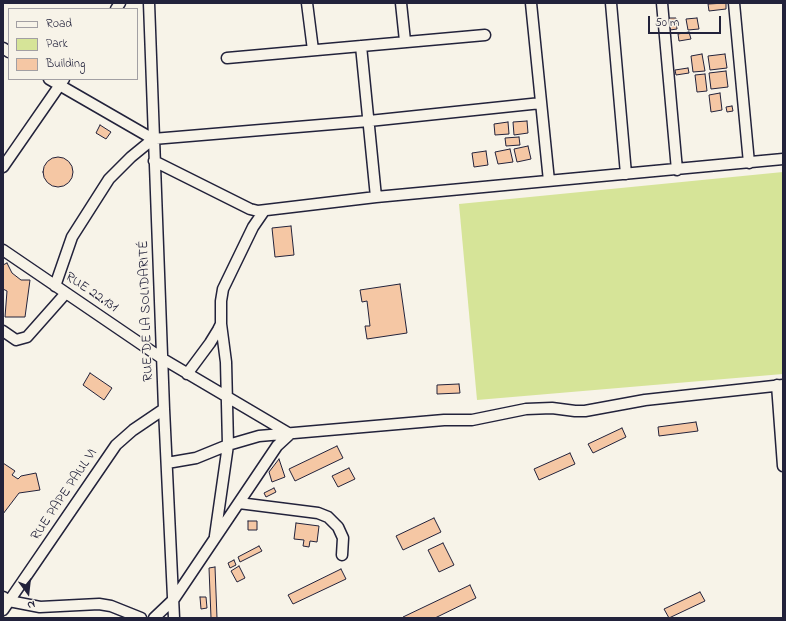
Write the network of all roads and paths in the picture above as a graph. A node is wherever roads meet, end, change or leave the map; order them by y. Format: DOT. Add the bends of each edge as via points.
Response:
graph roads {
  1 [pos="149,3"];
  2 [pos="307,3"];
  3 [pos="401,3"];
  4 [pos="531,3"];
  5 [pos="611,3"];
  6 [pos="662,3"];
  7 [pos="734,3"];
  8 [pos="484,35"];
  9 [pos="405,41"];
  10 [pos="361,46"];
  11 [pos="313,50"];
  12 [pos="227,58"];
  13 [pos="61,82"];
  14 [pos="541,103"];
  15 [pos="369,121"];
  16 [pos="153,139"];
  17 [pos="783,159"];
  18 [pos="154,161"];
  19 [pos="749,163"];
  20 [pos="3,167"];
  21 [pos="677,170"];
  22 [pos="626,174"];
  23 [pos="549,181"];
  24 [pos="376,197"];
  25 [pos="264,211"];
  26 [pos="3,250"];
  27 [pos="55,286"];
  28 [pos="66,293"];
  29 [pos="221,324"];
  30 [pos="3,331"];
  31 [pos="163,359"];
  32 [pos="187,374"];
  33 [pos="780,385"];
  34 [pos="227,397"];
  35 [pos="164,409"];
  36 [pos="290,434"];
  37 [pos="228,445"];
  38 [pos="167,463"];
  39 [pos="783,466"];
  40 [pos="239,503"];
  41 [pos="214,539"];
  42 [pos="342,555"];
  43 [pos="6,599"];
  44 [pos="174,599"];
  45 [pos="3,610"];
  46 [pos="141,618"];
  47 [pos="154,618"];
  48 [pos="174,618"];
  1 -- 16 [label="street, RUE DE LA SOLIDARITÉ"];
  2 -- 11 [label="street"];
  3 -- 9 [label="street"];
  4 -- 14 [label="street"];
  5 -- 22 [label="street"];
  6 -- 21 [label="street"];
  7 -- 19 [label="street"];
  8 -- 9 [label="street"];
  9 -- 10 [label="street"];
  10 -- 11 [label="street"];
  10 -- 15 [label="street"];
  11 -- 12 [label="street"];
  13 -- 16 [label="street"];
  13 -- 20 [label="street"];
  14 -- 15 [label="street"];
  14 -- 23 [label="street"];
  15 -- 16 [label="street"];
  15 -- 24 [label="street"];
  16 -- 18 [label="street, RUE DE LA SOLIDARITÉ"];
  16 -- 27 [label="street" via="109,179 72,237"];
  17 -- 19 [label="street"];
  18 -- 25 [label="street" via="250,209"];
  18 -- 31 [label="street, RUE DE LA SOLIDARITÉ"];
  19 -- 21 [label="street"];
  21 -- 22 [label="street"];
  22 -- 23 [label="street"];
  23 -- 24 [label="street"];
  24 -- 25 [label="street"];
  25 -- 29 [label="street" via="253,227 223,289"];
  26 -- 27 [label="street, RUE 22.131"];
  27 -- 28 [label="street, RUE 22.131"];
  28 -- 30 [label="street" via="27,337 16,340"];
  28 -- 31 [label="street, RUE 22.131"];
  29 -- 32 [label="street"];
  29 -- 34 [label="street"];
  31 -- 32 [label="street, RUE 22.131"];
  31 -- 35 [label="street, RUE DE LA SOLIDARITÉ"];
  32 -- 34 [label="street, RUE 22.131"];
  33 -- 36 [label="street" via="645,400 585,411 526,409 472,420 444,420"];
  33 -- 39 [label="street"];
  34 -- 36 [label="street, RUE 22.131"];
  34 -- 37 [label="street"];
  35 -- 38 [label="street, RUE DE LA SOLIDARITÉ"];
  35 -- 43 [label="street, RUE PAPE PAUL VI" via="116,445"];
  36 -- 37 [label="street" via="259,436"];
  36 -- 40 [label="street" via="277,446"];
  37 -- 38 [label="street" via="196,458"];
  37 -- 41 [label="street"];
  38 -- 44 [label="street, RUE DE LA SOLIDARITÉ"];
  40 -- 41 [label="street"];
  40 -- 42 [label="street" via="318,513 328,518 338,526 343,538"];
  41 -- 44 [label="street"];
  43 -- 45 [label="street, RUE PAPE PAUL VI"];
  43 -- 46 [label="street" via="40,607 99,604"];
  44 -- 47 [label="street"];
  44 -- 48 [label="street, RUE DE LA SOLIDARITÉ"];
}
